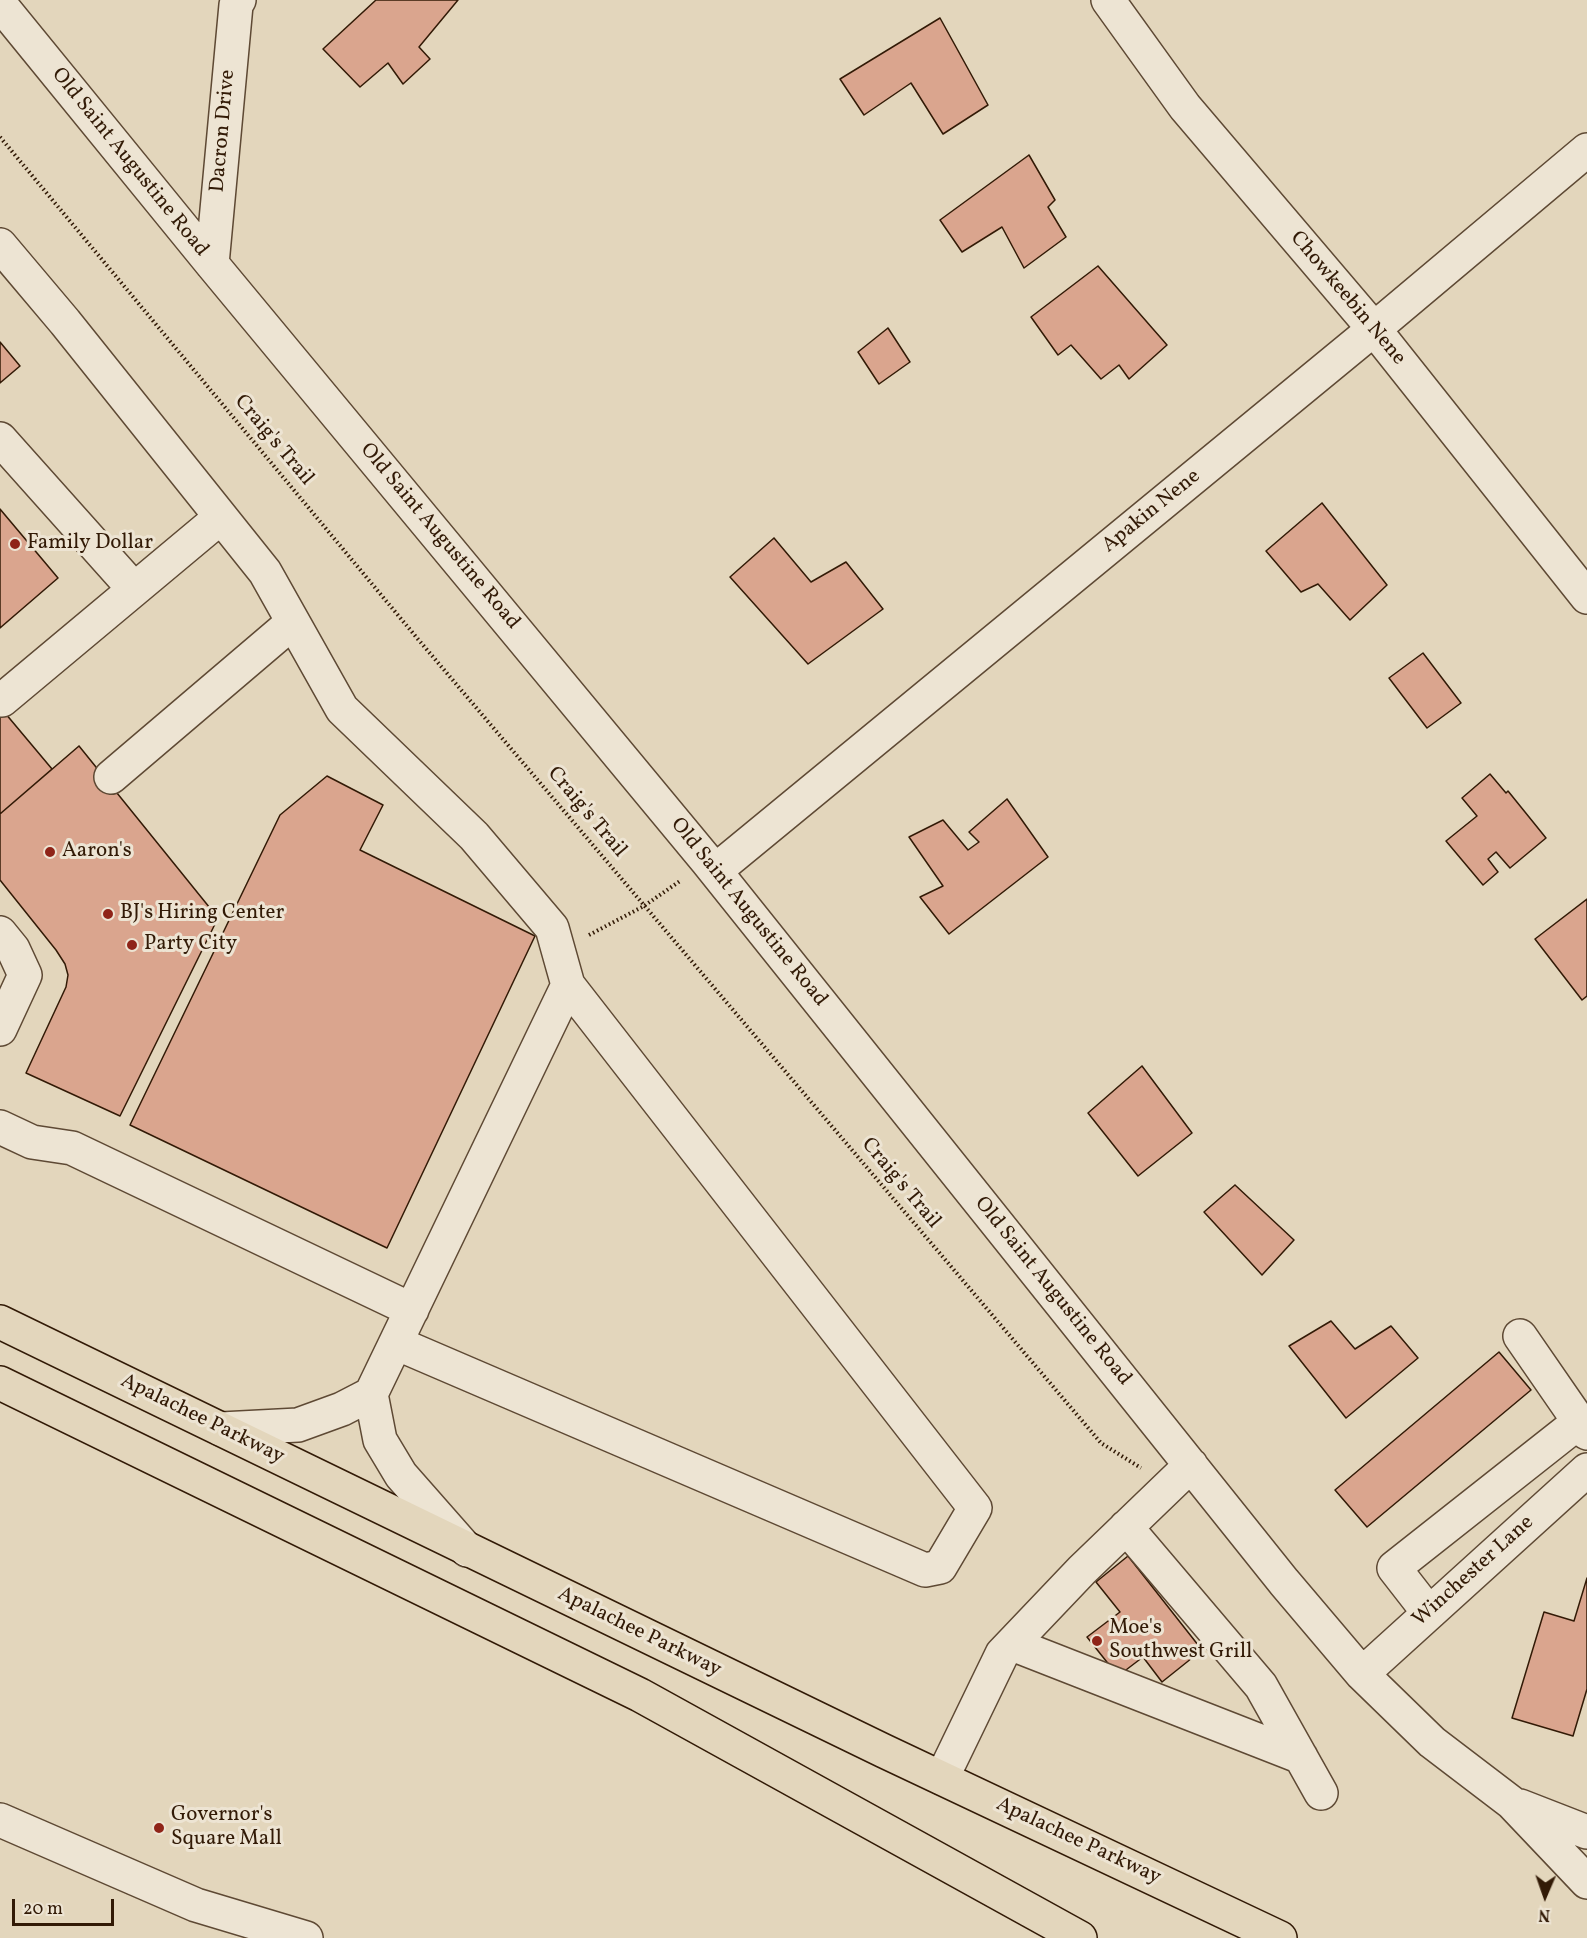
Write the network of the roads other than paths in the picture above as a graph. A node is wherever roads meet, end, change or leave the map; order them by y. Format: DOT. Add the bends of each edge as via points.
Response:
graph roads {
  1 [pos="239,0"];
  2 [pos="1108,0"];
  3 [pos="0,4"];
  4 [pos="1587,150"];
  5 [pos="0,245"];
  6 [pos="212,264"];
  7 [pos="1374,329"];
  8 [pos="0,439"];
  9 [pos="221,517"];
  10 [pos="134,589"];
  11 [pos="1587,597"];
  12 [pos="293,622"];
  13 [pos="2,700"];
  14 [pos="111,777"];
  15 [pos="711,866"];
  16 [pos="0,933"];
  17 [pos="568,985"];
  18 [pos="0,1029"];
  19 [pos="0,1127"];
  20 [pos="412,1310"];
  21 [pos="0,1322"];
  22 [pos="1520,1336"];
  23 [pos="396,1343"];
  24 [pos="0,1383"];
  25 [pos="372,1394"];
  26 [pos="1583,1427"];
  27 [pos="221,1429"];
  28 [pos="1587,1470"];
  29 [pos="1180,1475"];
  30 [pos="1126,1527"];
  31 [pos="468,1550"];
  32 [pos="1429,1613"];
  33 [pos="1012,1644"];
  34 [pos="1362,1674"];
  35 [pos="1301,1757"];
  36 [pos="942,1778"];
  37 [pos="1321,1793"];
  38 [pos="1512,1803"];
  39 [pos="0,1820"];
  40 [pos="1587,1832"];
  41 [pos="1587,1882"];
  42 [pos="306,1938"];
  43 [pos="1080,1938"];
  44 [pos="1280,1938"];
  1 -- 6 [label="street, Dacron Drive"];
  2 -- 7 [label="street, Chowkeebin Nene" via="1185,107"];
  3 -- 6 [label="street, Old Saint Augustine Road"];
  4 -- 7 [label="street, Apakin Nene"];
  5 -- 9 [label="street"];
  6 -- 15 [label="street, Old Saint Augustine Road"];
  7 -- 11 [label="street, Chowkeebin Nene"];
  7 -- 15 [label="street, Apakin Nene"];
  8 -- 10 [label="street"];
  9 -- 10 [label="street"];
  9 -- 12 [label="street" via="265,572"];
  10 -- 13 [label="street"];
  12 -- 14 [label="street"];
  12 -- 17 [label="street" via="342,709 474,836 552,928"];
  15 -- 29 [label="street, Old Saint Augustine Road"];
  16 -- 18 [label="street" via="25,975"];
  17 -- 20 [label="street"];
  17 -- 23 [label="street" via="975,1508 940,1567 925,1570"];
  19 -- 20 [label="street" via="32,1142 72,1148"];
  20 -- 23 [label="street"];
  21 -- 27 [label="main road, Apalachee Parkway"];
  22 -- 26 [label="street"];
  23 -- 25 [label="street"];
  24 -- 43 [label="main road" via="640,1695"];
  25 -- 27 [label="street" via="298,1425"];
  25 -- 31 [label="street" via="380,1440 401,1474"];
  26 -- 32 [label="street" via="1394,1568"];
  27 -- 31 [label="main road, Apalachee Parkway"];
  28 -- 32 [label="street, Winchester Lane"];
  29 -- 30 [label="street"];
  29 -- 34 [label="street, Old Saint Augustine Road" via="1284,1582"];
  30 -- 33 [label="street"];
  30 -- 35 [label="street" via="1261,1686"];
  31 -- 36 [label="main road, Apalachee Parkway"];
  32 -- 34 [label="street, Winchester Lane"];
  33 -- 35 [label="street"];
  33 -- 36 [label="street" via="1002,1654"];
  34 -- 38 [label="street, Old Saint Augustine Road" via="1431,1742"];
  35 -- 37 [label="street"];
  36 -- 44 [label="main road, Apalachee Parkway"];
  38 -- 40 [label="street"];
  38 -- 41 [label="street"];
  39 -- 42 [label="street" via="196,1905"];
}
